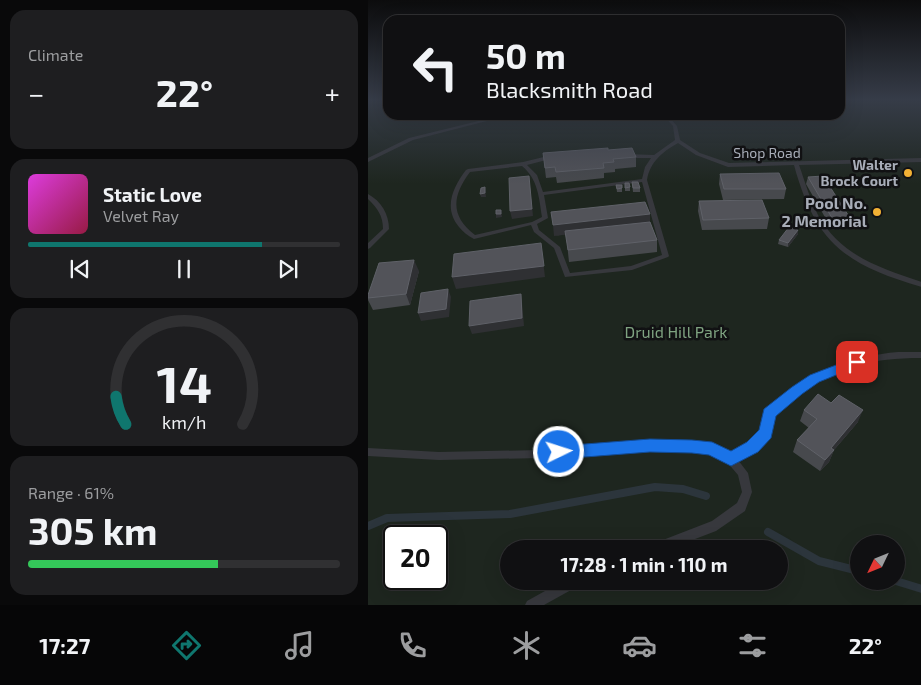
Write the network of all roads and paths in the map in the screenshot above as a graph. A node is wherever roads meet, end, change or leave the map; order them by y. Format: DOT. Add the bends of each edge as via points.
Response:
graph roads {
  1 [pos="459,127"];
  2 [pos="675,127"];
  3 [pos="678,142"];
  4 [pos="619,155"];
  5 [pos="558,157"];
  6 [pos="655,157"];
  7 [pos="368,160"];
  8 [pos="922,160"];
  9 [pos="522,164"];
  10 [pos="797,165"];
  11 [pos="644,180"];
  12 [pos="540,194"];
  13 [pos="368,196"];
  14 [pos="534,223"];
  15 [pos="368,247"];
  16 [pos="922,285"];
  17 [pos="922,355"];
  18 [pos="368,452"];
  19 [pos="731,459"];
  20 [pos="677,540"];
  21 [pos="559,590"];
  22 [pos="531,605"];
  1 -- 7 [label="lane" via="411,139"];
  2 -- 3 [label="lane"];
  3 -- 6 [label="lane"];
  3 -- 10 [label="lane, Shop Road" via="698,154 728,165"];
  4 -- 6 [label="lane"];
  5 -- 9 [label="lane"];
  6 -- 11 [label="lane" via="648,163"];
  8 -- 10 [label="lane, Shop Road"];
  9 -- 12 [label="lane" via="538,179"];
  9 -- 14 [label="lane" via="468,171 453,192 454,215 462,229 474,237"];
  10 -- 16 [label="lane" via="818,224 837,246 882,270"];
  11 -- 12 [label="lane"];
  11 -- 14 [label="lane" via="666,256 654,261 632,268 567,275 557,247 536,231"];
  12 -- 14 [label="lane" via="545,218"];
  13 -- 15 [label="lane" via="382,209 387,219 386,229"];
  17 -- 19 [label="lane" via="868,357 814,378 769,413 765,433 753,447"];
  18 -- 19 [label="lane" via="448,456 675,446 712,448"];
  19 -- 20 [label="lane" via="743,472 747,492 741,507 716,525"];
  21 -- 22 [label="lane"];
}
